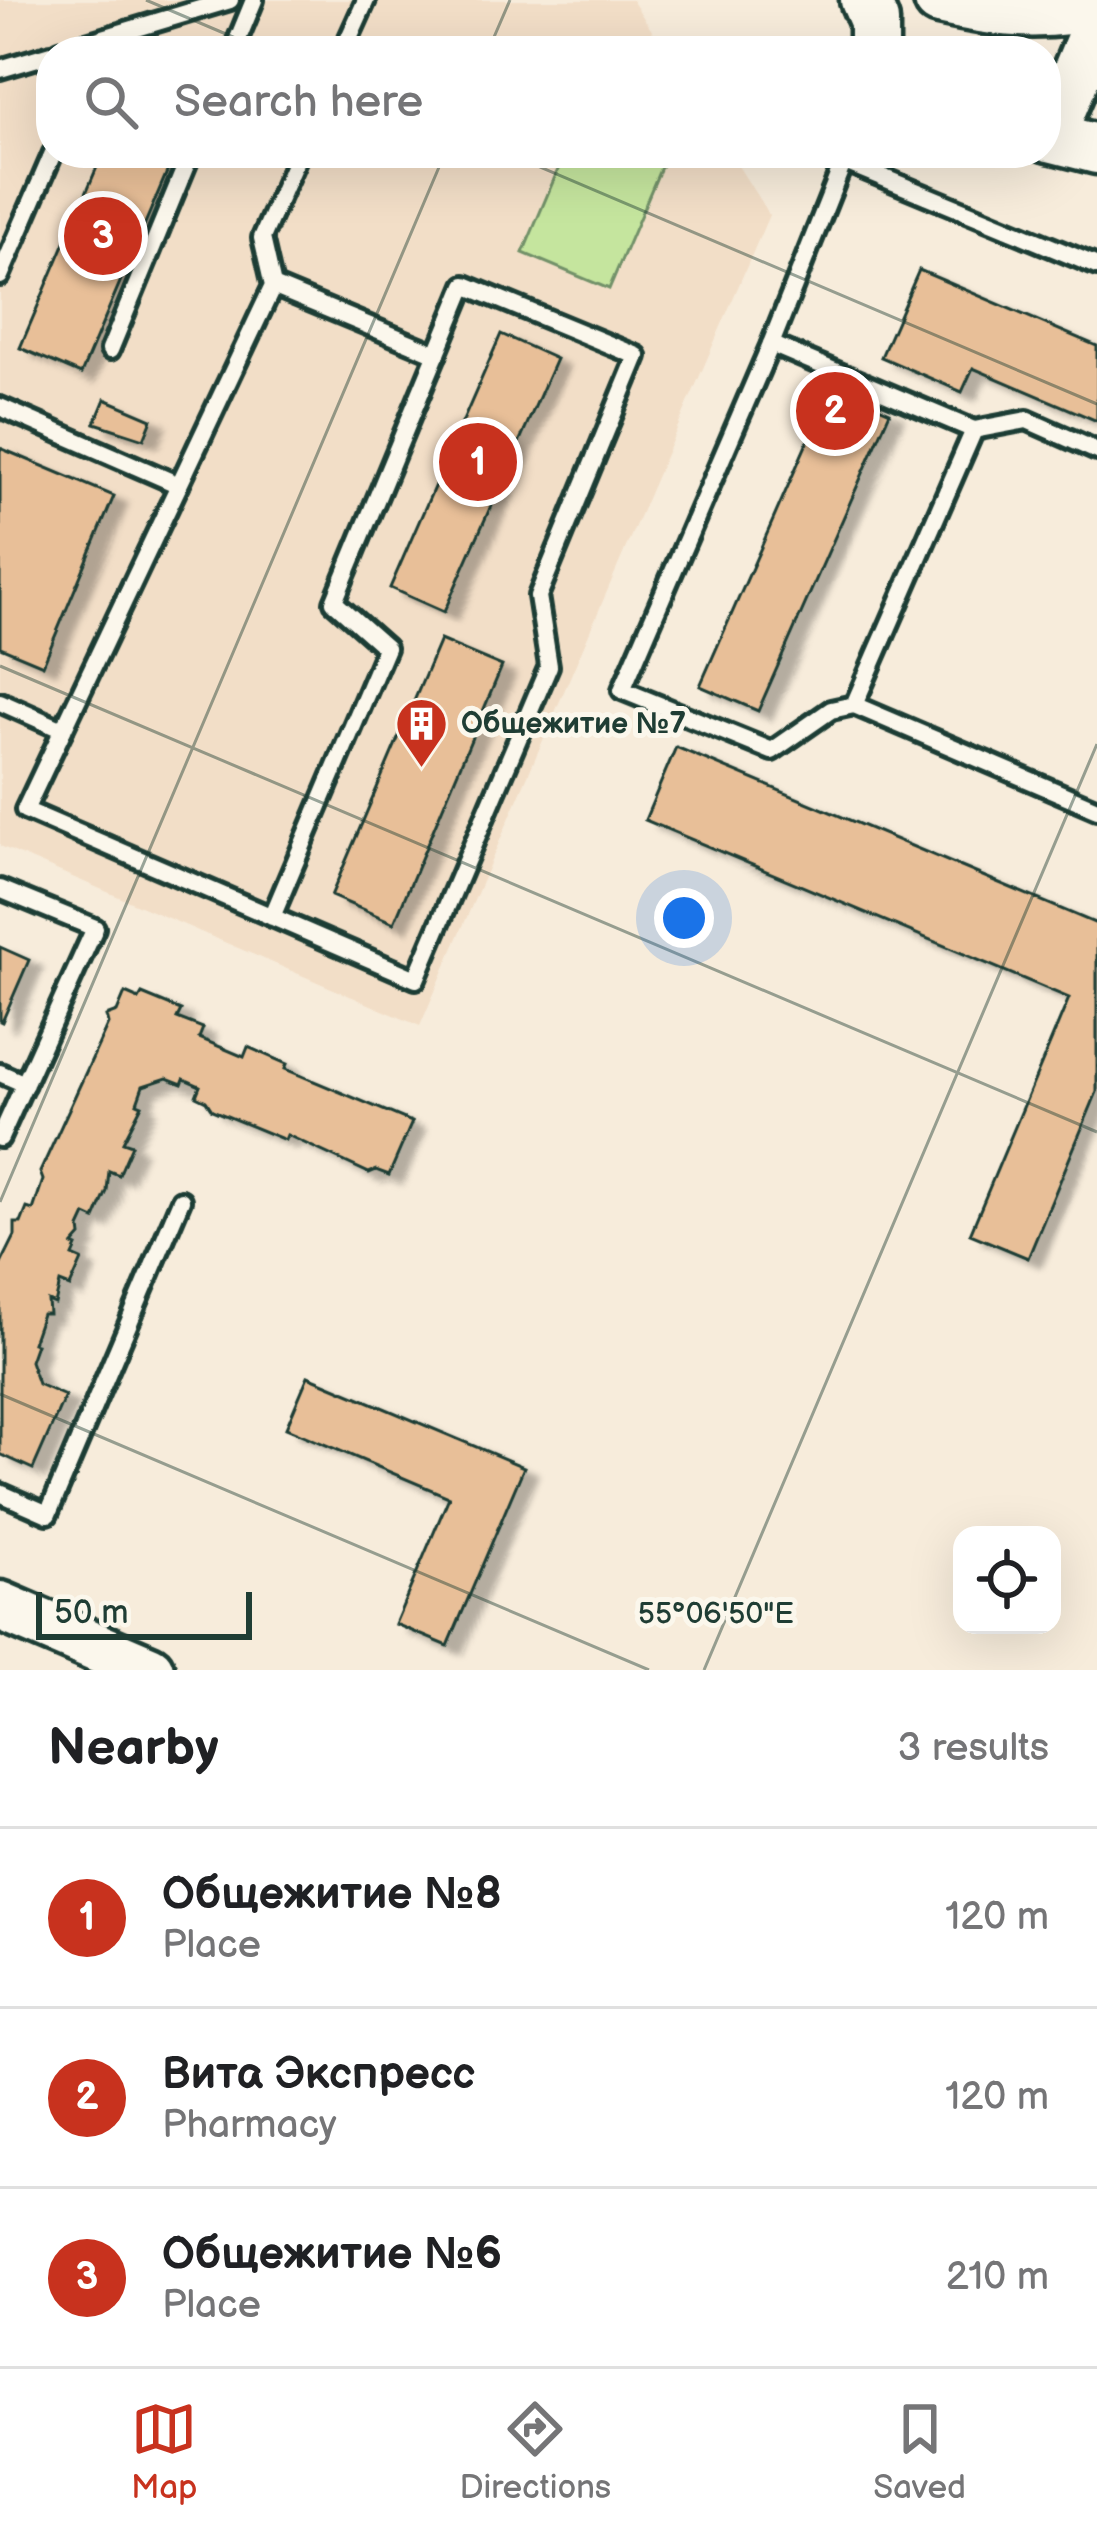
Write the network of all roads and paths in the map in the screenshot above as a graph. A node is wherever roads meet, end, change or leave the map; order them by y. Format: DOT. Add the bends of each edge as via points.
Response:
graph roads {
  1 [pos="230,0"];
  2 [pos="254,0"];
  3 [pos="366,0"];
  4 [pos="865,0"];
  5 [pos="939,0"];
  6 [pos="1097,4"];
  7 [pos="1097,24"];
  8 [pos="125,36"];
  9 [pos="239,36"];
  10 [pos="350,36"];
  11 [pos="874,36"];
  12 [pos="36,58"];
  13 [pos="0,69"];
  14 [pos="1061,106"];
  15 [pos="1061,139"];
  16 [pos="1097,149"];
  17 [pos="47,168"];
  18 [pos="185,168"];
  19 [pos="292,168"];
  20 [pos="841,168"];
  21 [pos="870,168"];
  22 [pos="1097,266"];
  23 [pos="0,276"];
  24 [pos="273,286"];
  25 [pos="771,344"];
  26 [pos="110,350"];
  27 [pos="437,354"];
  28 [pos="0,407"];
  29 [pos="974,430"];
  30 [pos="1097,451"];
  31 [pos="179,484"];
  32 [pos="0,702"];
  33 [pos="854,705"];
  34 [pos="63,730"];
  35 [pos="1097,809"];
  36 [pos="0,889"];
  37 [pos="272,917"];
  38 [pos="0,1073"];
  39 [pos="25,1084"];
  40 [pos="0,1138"];
  41 [pos="181,1200"];
  42 [pos="0,1493"];
  43 [pos="0,1606"];
  44 [pos="148,1670"];
  1 -- 8 [label="lane"];
  2 -- 9 [label="lane"];
  3 -- 10 [label="lane"];
  4 -- 11 [label="main road"];
  5 -- 6 [label="main road" via="1046,14"];
  7 -- 14 [label="main road"];
  12 -- 13 [label="lane"];
  15 -- 16 [label="main road"];
  17 -- 23 [label="lane"];
  18 -- 26 [label="lane"];
  19 -- 24 [label="lane" via="262,238"];
  20 -- 25 [label="lane"];
  21 -- 22 [label="lane"];
  24 -- 27 [label="lane"];
  24 -- 31 [label="lane"];
  25 -- 29 [label="lane"];
  25 -- 33 [label="lane" via="622,690 772,751 831,710"];
  27 -- 37 [label="lane" via="334,602 386,648"];
  27 -- 37 [label="lane" via="466,285 637,356 538,596 549,666 416,979"];
  28 -- 31 [label="lane"];
  29 -- 30 [label="lane" via="1027,420"];
  29 -- 33 [label="lane"];
  31 -- 34 [label="lane"];
  32 -- 34 [label="lane"];
  33 -- 35 [label="lane"];
  34 -- 37 [label="lane" via="26,810"];
  36 -- 39 [label="lane" via="95,928"];
  38 -- 39 [label="lane"];
  39 -- 40 [label="lane"];
  41 -- 42 [label="lane" via="47,1514"];
  43 -- 44 [label="main road"];
}
